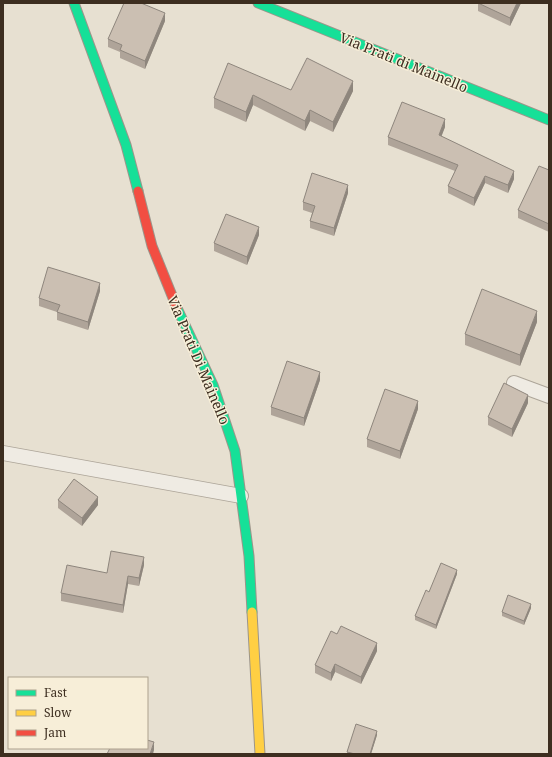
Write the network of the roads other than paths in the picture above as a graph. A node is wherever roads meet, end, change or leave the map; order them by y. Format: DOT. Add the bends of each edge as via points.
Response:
graph roads {
  1 [pos="74,3"];
  2 [pos="258,3"];
  3 [pos="549,120"];
  4 [pos="514,383"];
  5 [pos="549,396"];
  6 [pos="3,453"];
  7 [pos="241,496"];
  8 [pos="260,754"];
  1 -- 7 [label="street, Via Prati Di Mainello" via="126,145 152,246 182,320 213,385 235,451"];
  2 -- 3 [label="street, Via Prati di Mainello"];
  4 -- 5 [label="lane"];
  6 -- 7 [label="lane"];
  7 -- 8 [label="street, Via Prati Di Mainello" via="249,556"];
}
